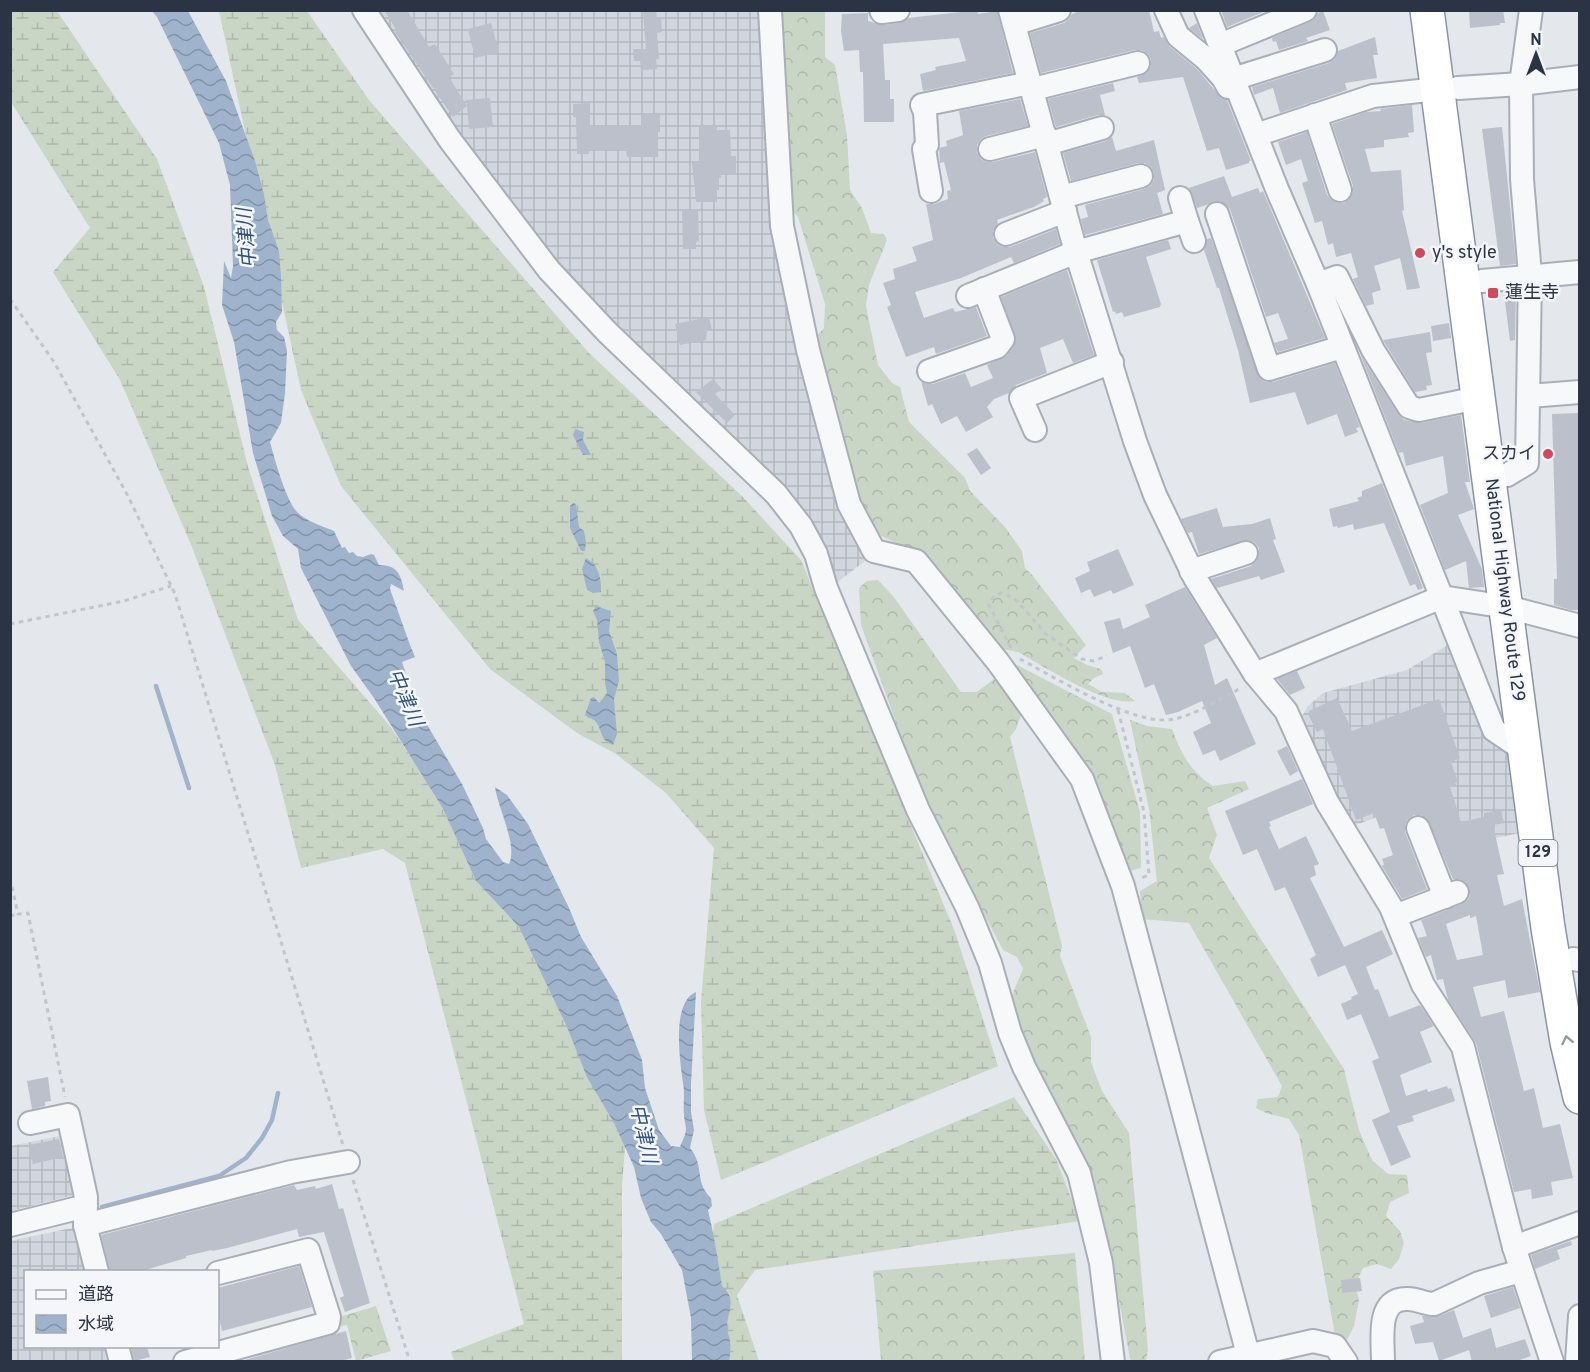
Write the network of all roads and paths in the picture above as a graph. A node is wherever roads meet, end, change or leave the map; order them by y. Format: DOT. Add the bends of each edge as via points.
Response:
graph roads {
  1 [pos="364,10"];
  2 [pos="770,10"];
  3 [pos="881,10"];
  4 [pos="898,10"];
  5 [pos="1059,10"];
  6 [pos="1166,10"];
  7 [pos="1206,10"];
  8 [pos="1305,10"];
  9 [pos="1428,10"];
  10 [pos="1447,10"];
  11 [pos="1531,10"];
  12 [pos="1012,17"];
  13 [pos="1220,45"];
  14 [pos="1324,50"];
  15 [pos="1129,69"];
  16 [pos="1580,77"];
  17 [pos="1233,79"];
  18 [pos="1521,84"];
  19 [pos="1031,86"];
  20 [pos="1448,88"];
  21 [pos="1241,100"];
  22 [pos="1315,115"];
  23 [pos="1102,128"];
  24 [pos="1256,135"];
  25 [pos="1046,139"];
  26 [pos="990,149"];
  27 [pos="932,183"];
  28 [pos="1134,183"];
  29 [pos="1340,190"];
  30 [pos="1180,198"];
  31 [pos="1063,203"];
  32 [pos="1206,226"];
  33 [pos="1006,234"];
  34 [pos="1076,252"];
  35 [pos="1580,272"];
  36 [pos="1530,275"];
  37 [pos="1482,281"];
  38 [pos="1318,284"];
  39 [pos="10,299"];
  40 [pos="1342,347"];
  41 [pos="1112,362"];
  42 [pos="929,371"];
  43 [pos="1580,392"];
  44 [pos="1529,396"];
  45 [pos="1478,398"];
  46 [pos="1035,430"];
  47 [pos="1507,475"];
  48 [pos="1246,553"];
  49 [pos="1191,571"];
  50 [pos="171,586"];
  51 [pos="1442,597"];
  52 [pos="1517,610"];
  53 [pos="10,624"];
  54 [pos="1580,626"];
  55 [pos="1107,656"];
  56 [pos="1004,659"];
  57 [pos="1257,676"];
  58 [pos="1118,710"];
  59 [pos="1525,751"];
  60 [pos="1422,834"];
  61 [pos="10,878"];
  62 [pos="1123,886"];
  63 [pos="18,915"];
  64 [pos="10,916"];
  65 [pos="1395,916"];
  66 [pos="1576,960"];
  67 [pos="1580,996"];
  68 [pos="1580,1097"];
  69 [pos="68,1115"];
  70 [pos="30,1123"];
  71 [pos="348,1162"];
  72 [pos="85,1216"];
  73 [pos="1580,1223"];
  74 [pos="10,1225"];
  75 [pos="1514,1247"];
  76 [pos="97,1270"];
  77 [pos="1521,1271"];
  78 [pos="219,1273"];
  79 [pos="1580,1316"];
  80 [pos="1249,1358"];
  81 [pos="186,1361"];
  82 [pos="410,1362"];
  83 [pos="1113,1362"];
  84 [pos="1220,1362"];
  85 [pos="1346,1362"];
  86 [pos="1383,1362"];
  87 [pos="1552,1362"];
  88 [pos="1576,1362"];
  1 -- 83 [label="street" via="450,140 549,270 607,333 776,494 801,526 816,554 841,627 918,810 967,907 1024,1067 1079,1173 1101,1263"];
  2 -- 56 [label="street" via="782,226 808,350 849,504 874,551 916,561"];
  3 -- 4 [label="street"];
  5 -- 12 [label="street"];
  6 -- 21 [label="street" via="1178,36 1206,59"];
  7 -- 13 [label="street"];
  8 -- 13 [label="street"];
  9 -- 20 [label="highway, National Highway Route 129 / 129"];
  10 -- 20 [label="highway, National Highway Route 129 / 129"];
  11 -- 18 [label="street"];
  12 -- 19 [label="street"];
  13 -- 17 [label="street"];
  14 -- 17 [label="street"];
  15 -- 19 [label="street"];
  16 -- 18 [label="street"];
  17 -- 21 [label="street"];
  18 -- 20 [label="street"];
  18 -- 36 [label="street" via="1522,178"];
  19 -- 25 [label="street"];
  19 -- 27 [label="street" via="922,105 927,145 924,149"];
  20 -- 22 [label="street" via="1373,96"];
  20 -- 37 [label="highway, National Highway Route 129 / 129"];
  20 -- 45 [label="highway, National Highway Route 129 / 129"];
  21 -- 24 [label="street"];
  22 -- 24 [label="street"];
  22 -- 29 [label="street"];
  23 -- 25 [label="street"];
  24 -- 38 [label="street"];
  25 -- 26 [label="street"];
  25 -- 31 [label="street"];
  28 -- 31 [label="street" via="1069,195"];
  30 -- 32 [label="street"];
  31 -- 33 [label="street"];
  31 -- 34 [label="street"];
  32 -- 34 [label="street"];
  32 -- 40 [label="street" via="1246,297 1266,371"];
  34 -- 41 [label="street"];
  34 -- 42 [label="street" via="976,292 1003,339 975,365"];
  35 -- 36 [label="street"];
  36 -- 37 [label="street"];
  36 -- 44 [label="street"];
  37 -- 47 [label="highway, National Highway Route 129 / 129"];
  38 -- 40 [label="street"];
  38 -- 45 [label="street" via="1337,277 1373,350 1409,407 1419,411"];
  39 -- 50 [label="path" via="54,362 128,496"];
  40 -- 51 [label="street"];
  41 -- 46 [label="street" via="1021,398"];
  41 -- 49 [label="street" via="1155,495"];
  43 -- 44 [label="street"];
  44 -- 47 [label="street" via="1527,463"];
  45 -- 52 [label="highway, National Highway Route 129 / 129"];
  47 -- 52 [label="highway, National Highway Route 129 / 129"];
  48 -- 49 [label="street"];
  49 -- 57 [label="street"];
  50 -- 53 [label="path" via="123,601"];
  50 -- 71 [label="path"];
  51 -- 52 [label="street"];
  51 -- 57 [label="street"];
  51 -- 59 [label="street" via="1494,730"];
  52 -- 54 [label="street"];
  52 -- 59 [label="highway, National Highway Route 129 / 129"];
  52 -- 66 [label="highway, National Highway Route 129 / 129"];
  55 -- 56 [label="path" via="1093,661 1082,659 1046,634 1014,598 1001,593 989,604 1011,646"];
  56 -- 58 [label="path" via="1011,654"];
  56 -- 62 [label="street" via="1082,779"];
  57 -- 58 [label="path" via="1191,714 1172,720"];
  57 -- 65 [label="street" via="1286,711 1327,802"];
  58 -- 62 [label="path" via="1144,812 1149,875"];
  68 -- 59 [label="highway, National Highway Route 129 / 129, one-way" via="1556,978"];
  60 -- 65 [label="street" via="1451,895"];
  61 -- 63 [label="path"];
  62 -- 80 [label="street"];
  63 -- 64 [label="path"];
  63 -- 69 [label="path" via="27,913"];
  65 -- 75 [label="street" via="1424,985 1463,1047"];
  66 -- 67 [label="highway, National Highway Route 129 / 129"];
  69 -- 70 [label="street"];
  69 -- 72 [label="street" via="86,1197"];
  71 -- 72 [label="street"];
  71 -- 82 [label="path"];
  72 -- 74 [label="street"];
  72 -- 76 [label="street"];
  73 -- 75 [label="street"];
  75 -- 77 [label="street"];
  77 -- 86 [label="street" via="1479,1283 1434,1304 1409,1298 1391,1302 1384,1316"];
  77 -- 87 [label="street"];
  78 -- 81 [label="street" via="308,1250 328,1323"];
  79 -- 88 [label="street"];
  80 -- 84 [label="street"];
  80 -- 85 [label="street" via="1313,1341 1335,1346"];
}
